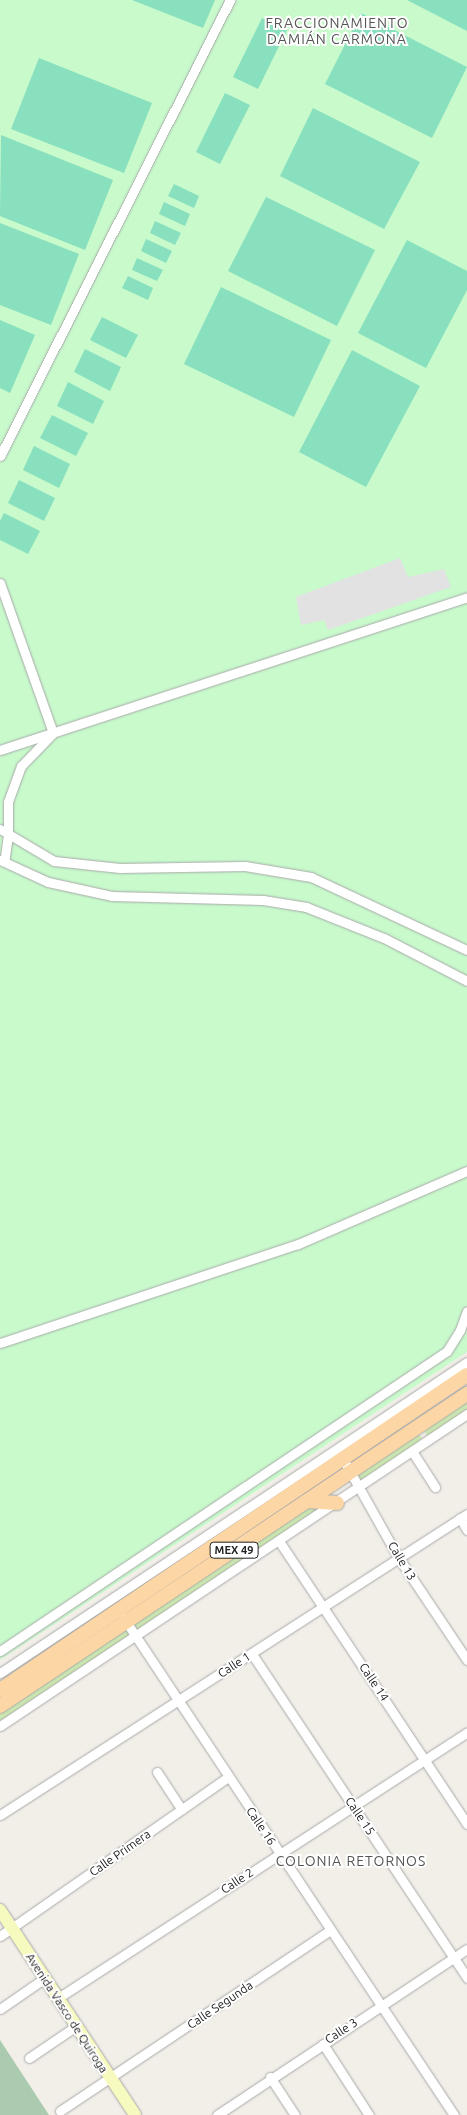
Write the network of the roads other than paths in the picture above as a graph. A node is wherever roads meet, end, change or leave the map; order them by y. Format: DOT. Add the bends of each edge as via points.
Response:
graph roads {
  1 [pos="230,0"];
  2 [pos="0,456"];
  3 [pos="0,584"];
  4 [pos="467,598"];
  5 [pos="53,733"];
  6 [pos="0,750"];
  7 [pos="0,829"];
  8 [pos="8,835"];
  9 [pos="2,861"];
  10 [pos="467,950"];
  11 [pos="467,981"];
  12 [pos="467,1171"];
  13 [pos="467,1311"];
  14 [pos="0,1343"];
  15 [pos="467,1362"];
  16 [pos="467,1375"];
  17 [pos="467,1394"];
  18 [pos="406,1410"];
  19 [pos="467,1414"];
  20 [pos="418,1427"];
  21 [pos="427,1441"];
  22 [pos="412,1451"];
  23 [pos="343,1459"];
  24 [pos="351,1472"];
  25 [pos="361,1487"];
  26 [pos="435,1487"];
  27 [pos="307,1501"];
  28 [pos="338,1503"];
  29 [pos="463,1516"];
  30 [pos="467,1530"];
  31 [pos="279,1542"];
  32 [pos="398,1557"];
  33 [pos="177,1564"];
  34 [pos="188,1581"];
  35 [pos="196,1595"];
  36 [pos="323,1604"];
  37 [pos="122,1616"];
  38 [pos="135,1634"];
  39 [pos="0,1651"];
  40 [pos="252,1654"];
  41 [pos="467,1660"];
  42 [pos="35,1667"];
  43 [pos="0,1673"];
  44 [pos="51,1692"];
  45 [pos="2,1700"];
  46 [pos="179,1702"];
  47 [pos="14,1716"];
  48 [pos="0,1726"];
  49 [pos="467,1732"];
  50 [pos="426,1760"];
  51 [pos="157,1772"];
  52 [pos="228,1777"];
  53 [pos="354,1808"];
  54 [pos="182,1810"];
  55 [pos="0,1815"];
  56 [pos="467,1824"];
  57 [pos="279,1853"];
  58 [pos="0,1910"];
  59 [pos="12,1928"];
  60 [pos="329,1931"];
  61 [pos="0,1936"];
  62 [pos="467,1948"];
  63 [pos="454,1957"];
  64 [pos="44,1978"];
  65 [pos="467,1978"];
  66 [pos="58,1998"];
  67 [pos="380,2006"];
  68 [pos="0,2009"];
  69 [pos="76,2026"];
  70 [pos="323,2044"];
  71 [pos="29,2058"];
  72 [pos="111,2078"];
  73 [pos="270,2078"];
  74 [pos="60,2111"];
  75 [pos="219,2114"];
  76 [pos="135,2115"];
  77 [pos="295,2115"];
  78 [pos="369,2115"];
  79 [pos="454,2115"];
  1 -- 2 [label="street"];
  3 -- 5 [label="street"];
  4 -- 5 [label="street"];
  5 -- 6 [label="street"];
  5 -- 8 [label="street" via="21,766 8,802"];
  7 -- 8 [label="street"];
  8 -- 9 [label="street"];
  8 -- 10 [label="street" via="54,861 120,868 245,866 311,877"];
  9 -- 11 [label="street" via="48,882 112,896 263,900 306,906 384,938"];
  12 -- 14 [label="street" via="298,1244"];
  13 -- 39 [label="street" via="460,1330 446,1351"];
  15 -- 18 [label="street"];
  16 -- 18 [label="main road, MEX 49"];
  17 -- 20 [label="main road, MEX 49"];
  18 -- 20 [label="street"];
  18 -- 23 [label="main road, MEX 49"];
  18 -- 33 [label="street"];
  19 -- 21 [label="street"];
  20 -- 21 [label="street"];
  20 -- 24 [label="main road, MEX 49"];
  21 -- 22 [label="street"];
  22 -- 25 [label="street"];
  22 -- 26 [label="street"];
  23 -- 24 [label="street, Calle 13"];
  23 -- 33 [label="main road, MEX 49"];
  24 -- 25 [label="street, Calle 13"];
  24 -- 27 [label="main road, MEX 49"];
  25 -- 28 [label="street"];
  25 -- 32 [label="street, Calle 13"];
  27 -- 28 [label="main road"];
  27 -- 34 [label="main road, MEX 49"];
  28 -- 31 [label="street"];
  29 -- 30 [label="street"];
  29 -- 32 [label="street, Calle 1"];
  31 -- 35 [label="street"];
  31 -- 36 [label="street, Calle 14"];
  32 -- 36 [label="street, Calle 1"];
  32 -- 41 [label="street, Calle 13"];
  33 -- 34 [label="street"];
  33 -- 37 [label="main road, MEX 49"];
  33 -- 42 [label="street"];
  34 -- 35 [label="street"];
  34 -- 37 [label="main road, MEX 49"];
  35 -- 38 [label="street"];
  36 -- 40 [label="street, Calle 1"];
  36 -- 50 [label="street, Calle 14"];
  37 -- 38 [label="street, Calle 16"];
  37 -- 42 [label="main road, MEX 49"];
  38 -- 44 [label="street"];
  38 -- 46 [label="street, Calle 16"];
  40 -- 46 [label="street, Calle 1"];
  40 -- 53 [label="street, Calle 15"];
  42 -- 43 [label="street"];
  42 -- 44 [label="street"];
  42 -- 45 [label="main road, MEX 49"];
  44 -- 47 [label="street"];
  45 -- 47 [label="street"];
  46 -- 52 [label="street, Calle 16"];
  46 -- 55 [label="street, Calle 1"];
  47 -- 48 [label="street"];
  49 -- 50 [label="street, Calle 2"];
  50 -- 53 [label="street, Calle 2"];
  50 -- 56 [label="street, Calle 14"];
  51 -- 54 [label="street"];
  52 -- 54 [label="street, Calle Primera"];
  52 -- 57 [label="street, Calle 16"];
  53 -- 57 [label="street, Calle 2"];
  53 -- 63 [label="street, Calle 15"];
  54 -- 59 [label="street, Calle Primera"];
  57 -- 60 [label="street, Calle 16"];
  57 -- 66 [label="street, Calle 2"];
  58 -- 59 [label="main road, Avenida Vasco de Quiroga"];
  59 -- 61 [label="street, Calle Primera"];
  59 -- 64 [label="main road, Avenida Vasco de Quiroga"];
  60 -- 67 [label="street, Calle 16"];
  60 -- 72 [label="street, Calle Segunda"];
  62 -- 63 [label="street, Calle 3"];
  63 -- 65 [label="street, Calle 15"];
  63 -- 67 [label="street, Calle 3"];
  64 -- 66 [label="main road, Avenida Vasco de Quiroga"];
  64 -- 68 [label="street"];
  66 -- 69 [label="main road, Avenida Vasco de Quiroga"];
  67 -- 70 [label="street, Calle 3"];
  67 -- 79 [label="street, Calle 16"];
  69 -- 71 [label="street"];
  69 -- 72 [label="main road, Avenida Vasco de Quiroga"];
  70 -- 73 [label="street, Calle 3"];
  70 -- 78 [label="street"];
  72 -- 74 [label="street, Calle Segunda"];
  72 -- 76 [label="main road, Avenida Vasco de Quiroga"];
  73 -- 75 [label="street, Calle 3"];
  73 -- 77 [label="street"];
}
